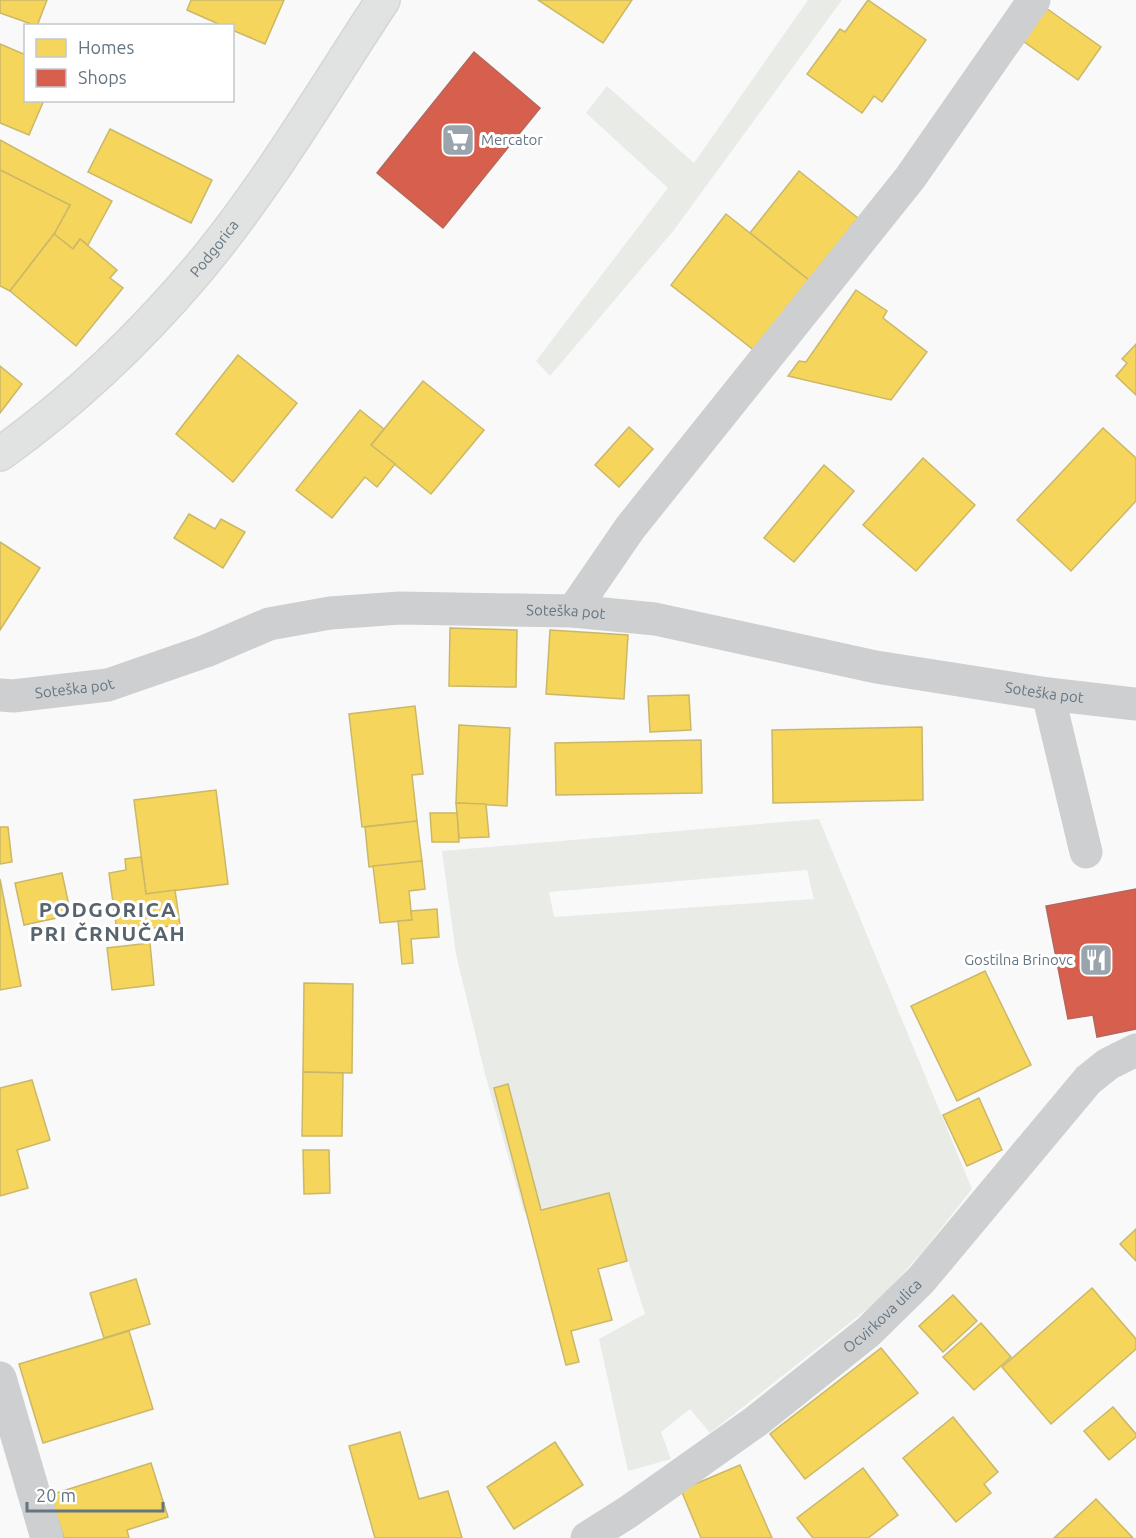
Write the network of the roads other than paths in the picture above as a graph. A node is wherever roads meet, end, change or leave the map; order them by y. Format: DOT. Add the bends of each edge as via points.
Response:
graph roads {
  1 [pos="383,0"];
  2 [pos="1034,0"];
  3 [pos="0,454"];
  4 [pos="573,611"];
  5 [pos="1047,694"];
  6 [pos="0,695"];
  7 [pos="1136,704"];
  8 [pos="1086,852"];
  9 [pos="1136,1050"];
  10 [pos="0,1378"];
  11 [pos="47,1538"];
  12 [pos="587,1538"];
  1 -- 3 [label="main road, Podgorica" via="280,157 194,274 90,381"];
  2 -- 4 [label="street" via="910,178 630,528"];
  4 -- 5 [label="street, Soteška pot" via="655,619 876,668"];
  4 -- 6 [label="street, Soteška pot" via="400,608 299,617 269,624 108,685"];
  5 -- 7 [label="street, Soteška pot"];
  5 -- 8 [label="street"];
  9 -- 12 [label="street, Ocvirkova ulica" via="1088,1080 921,1280 868,1332 755,1422"];
  10 -- 11 [label="street"];
}
